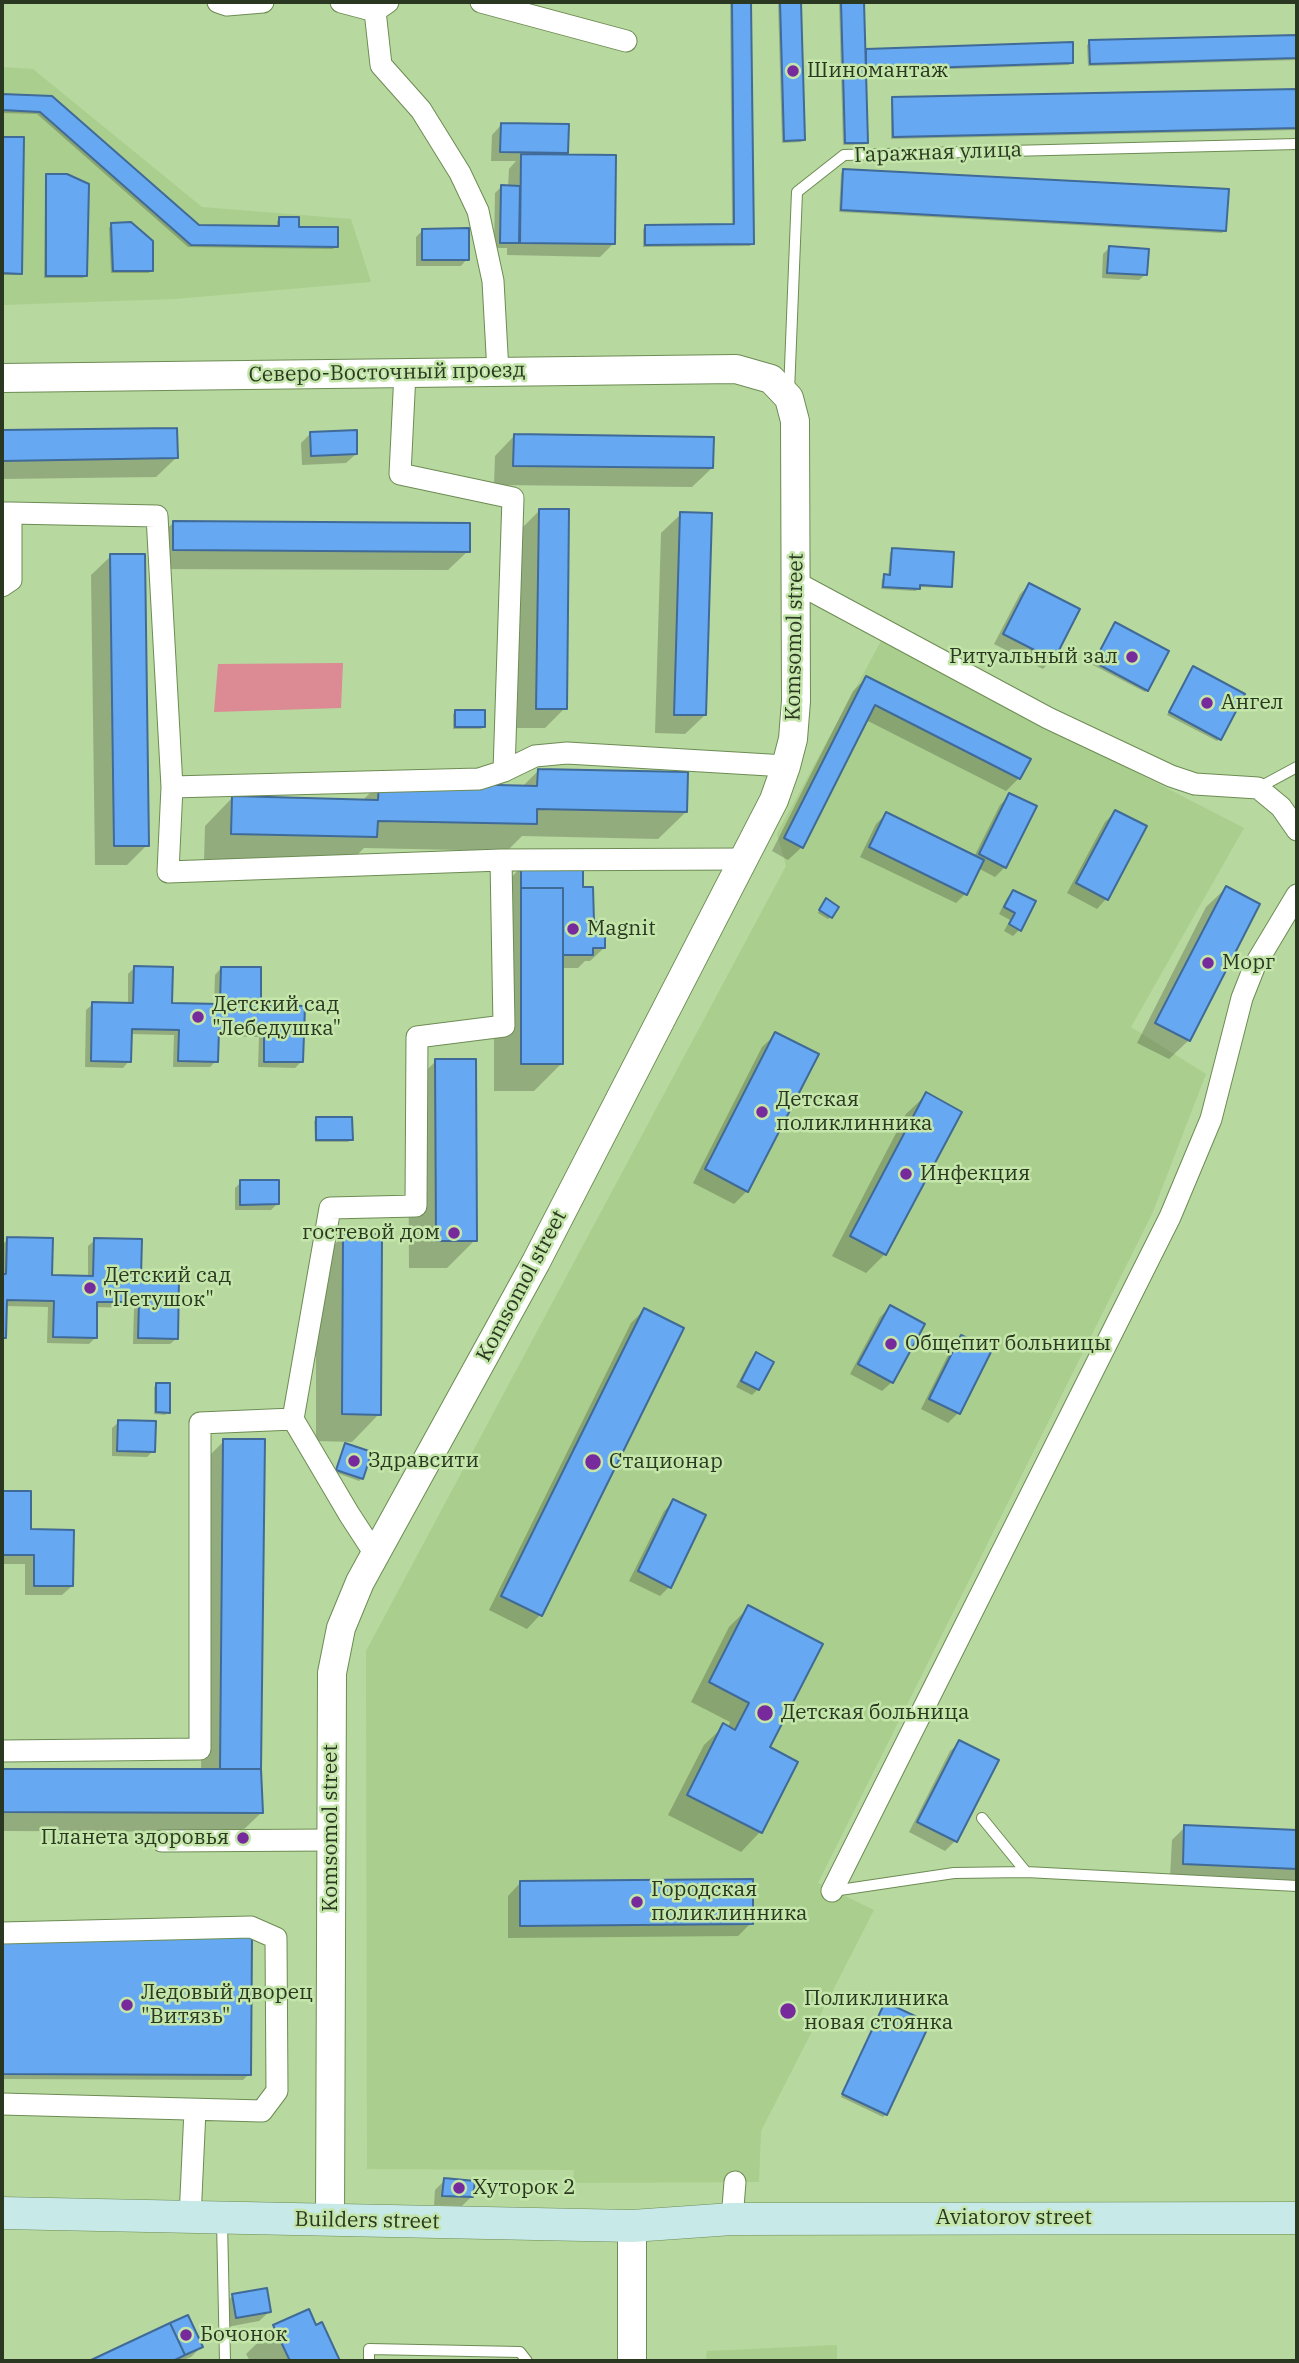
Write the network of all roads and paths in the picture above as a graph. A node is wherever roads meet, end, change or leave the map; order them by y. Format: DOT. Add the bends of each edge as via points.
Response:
graph roads {
  1 [pos="218,2"];
  2 [pos="263,2"];
  3 [pos="341,2"];
  4 [pos="481,2"];
  5 [pos="382,6"];
  6 [pos="626,41"];
  7 [pos="1297,144"];
  8 [pos="498,372"];
  9 [pos="405,373"];
  10 [pos="2,378"];
  11 [pos="780,389"];
  12 [pos="6,513"];
  13 [pos="797,583"];
  14 [pos="2,586"];
  15 [pos="786,766"];
  16 [pos="1297,767"];
  17 [pos="504,771"];
  18 [pos="172,787"];
  19 [pos="1258,788"];
  20 [pos="1297,830"];
  21 [pos="745,859"];
  22 [pos="501,860"];
  23 [pos="1297,895"];
  24 [pos="293,1419"];
  25 [pos="375,1554"];
  26 [pos="2,1751"];
  27 [pos="982,1818"];
  28 [pos="331,1840"];
  29 [pos="162,1841"];
  30 [pos="1026,1872"];
  31 [pos="1297,1886"];
  32 [pos="832,1891"];
  33 [pos="2,1933"];
  34 [pos="2,2104"];
  35 [pos="195,2110"];
  36 [pos="735,2182"];
  37 [pos="2,2213"];
  38 [pos="190,2218"];
  39 [pos="732,2218"];
  40 [pos="1297,2218"];
  41 [pos="222,2219"];
  42 [pos="330,2220"];
  43 [pos="632,2226"];
  44 [pos="225,2361"];
  45 [pos="369,2361"];
  46 [pos="527,2361"];
  47 [pos="632,2361"];
  1 -- 2 [label="street"];
  3 -- 5 [label="street"];
  4 -- 6 [label="street"];
  5 -- 8 [label="street" via="382,65 421,110 478,211 492,281"];
  7 -- 11 [label="lane, Гаражная улица" via="844,155 797,192"];
  8 -- 9 [label="street, Северо-Восточный проезд"];
  8 -- 11 [label="street, Северо-Восточный проезд" via="736,369"];
  9 -- 10 [label="street, Северо-Восточный проезд"];
  9 -- 17 [label="street" via="400,474 513,498"];
  11 -- 13 [label="street, Komsomol street" via="795,421"];
  12 -- 14 [label="street" via="11,580"];
  12 -- 18 [label="street" via="157,516"];
  13 -- 15 [label="street, Komsomol street" via="796,701"];
  13 -- 19 [label="street" via="1048,718 1171,776 1195,783"];
  15 -- 17 [label="street" via="567,753 535,756"];
  15 -- 21 [label="street, Komsomol street"];
  16 -- 19 [label="lane"];
  17 -- 18 [label="street" via="479,779"];
  18 -- 22 [label="street" via="168,872"];
  19 -- 20 [label="street" via="1281,807"];
  21 -- 22 [label="street"];
  21 -- 25 [label="street, Komsomol street" via="536,1262"];
  22 -- 24 [label="street" via="504,1026 417,1037 416,1206 330,1208"];
  23 -- 32 [label="street" via="1242,998 1211,1119 1170,1217"];
  24 -- 25 [label="street"];
  24 -- 26 [label="street" via="200,1423 200,1749"];
  25 -- 28 [label="street, Komsomol street" via="341,1628 332,1673"];
  27 -- 30 [label="lane"];
  28 -- 29 [label="street"];
  28 -- 42 [label="street, Komsomol street"];
  30 -- 31 [label="lane"];
  30 -- 32 [label="lane" via="954,1873"];
  33 -- 35 [label="street" via="251,1927 276,1938 276,2091 262,2111"];
  34 -- 35 [label="street"];
  35 -- 38 [label="street"];
  36 -- 39 [label="street"];
  37 -- 38 [label="main road, Builders street"];
  38 -- 41 [label="main road, Builders street"];
  39 -- 40 [label="main road, Aviatorov street"];
  39 -- 43 [label="main road, Builders street"];
  41 -- 42 [label="main road, Builders street"];
  41 -- 44 [label="lane"];
  42 -- 43 [label="main road, Builders street"];
  43 -- 47 [label="street"];
  45 -- 46 [label="lane" via="369,2349 520,2352"];
}
